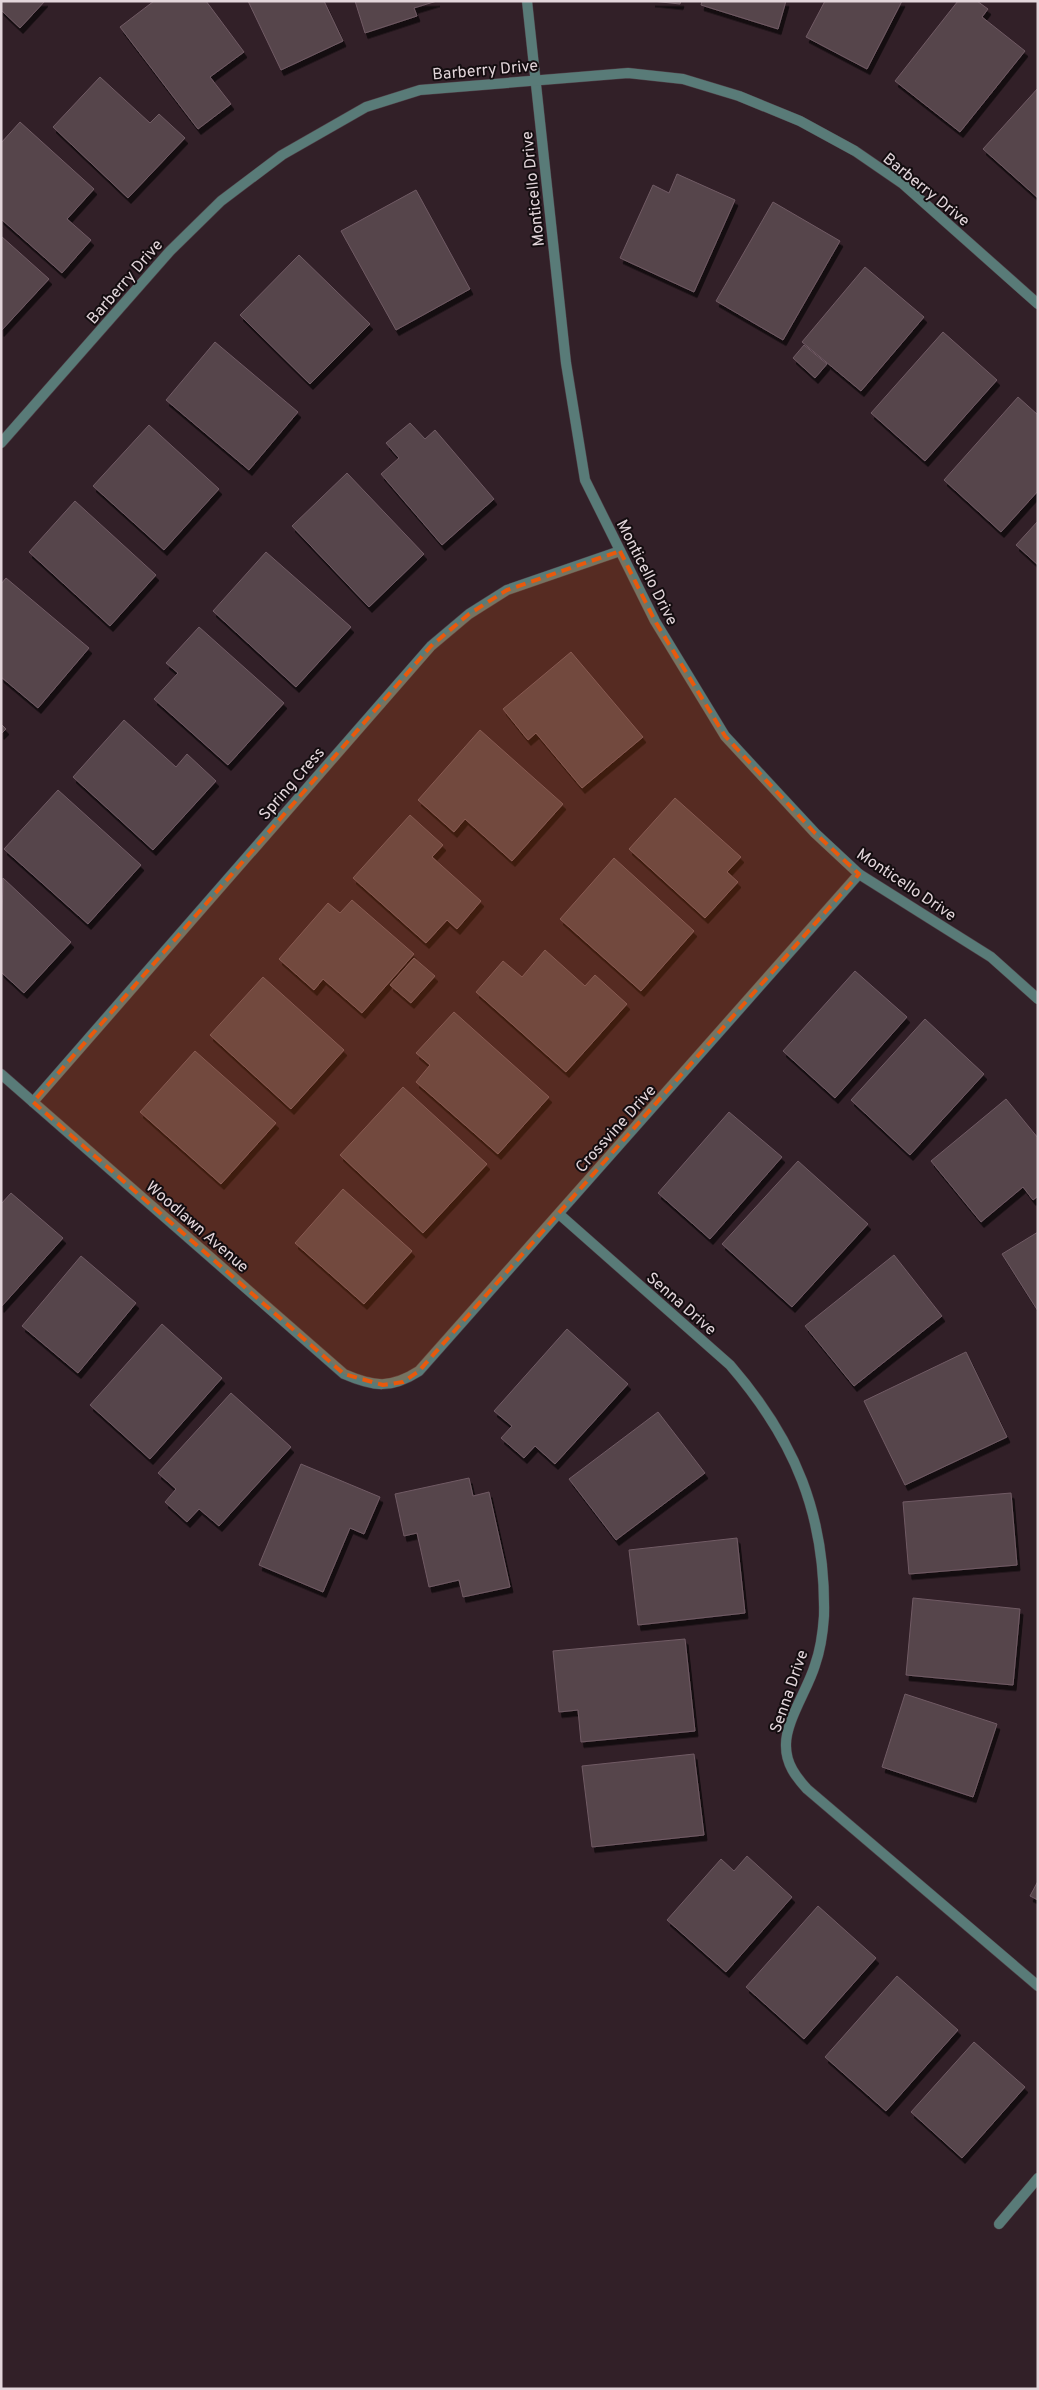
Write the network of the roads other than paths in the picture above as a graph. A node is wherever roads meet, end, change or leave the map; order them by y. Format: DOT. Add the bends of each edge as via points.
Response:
graph roads {
  1 [pos="527,1"];
  2 [pos="535,80"];
  3 [pos="1038,304"];
  4 [pos="1,443"];
  5 [pos="620,551"];
  6 [pos="860,874"];
  7 [pos="1038,999"];
  8 [pos="1,1074"];
  9 [pos="33,1102"];
  10 [pos="559,1214"];
  11 [pos="383,1386"];
  12 [pos="1038,1986"];
  13 [pos="1038,2178"];
  14 [pos="999,2224"];
  1 -- 2 [label="street, Monticello Drive"];
  2 -- 3 [label="street, Barberry Drive" via="628,73 683,79 739,96 800,121 855,151 903,184"];
  2 -- 4 [label="street, Barberry Drive" via="420,90 366,107 282,155 221,201 170,251"];
  2 -- 5 [label="street, Monticello Drive" via="566,363 585,480"];
  5 -- 6 [label="street, Monticello Drive" via="654,621 725,736 815,833"];
  5 -- 9 [label="street, Spring Cress" via="507,590 468,614 431,646"];
  6 -- 7 [label="street, Monticello Drive" via="991,957"];
  6 -- 10 [label="street, Crossvine Drive"];
  8 -- 9 [label="street, Woodlawn Avenue"];
  9 -- 11 [label="street, Woodlawn Avenue" via="344,1374 364,1383"];
  10 -- 11 [label="street, Crossvine Drive" via="419,1372 403,1382"];
  10 -- 12 [label="street, Senna Drive" via="730,1365 759,1400 791,1452 815,1522 822,1568 824,1618 816,1664 788,1731 788,1760 795,1776"];
  13 -- 14 [label="street"];
}
